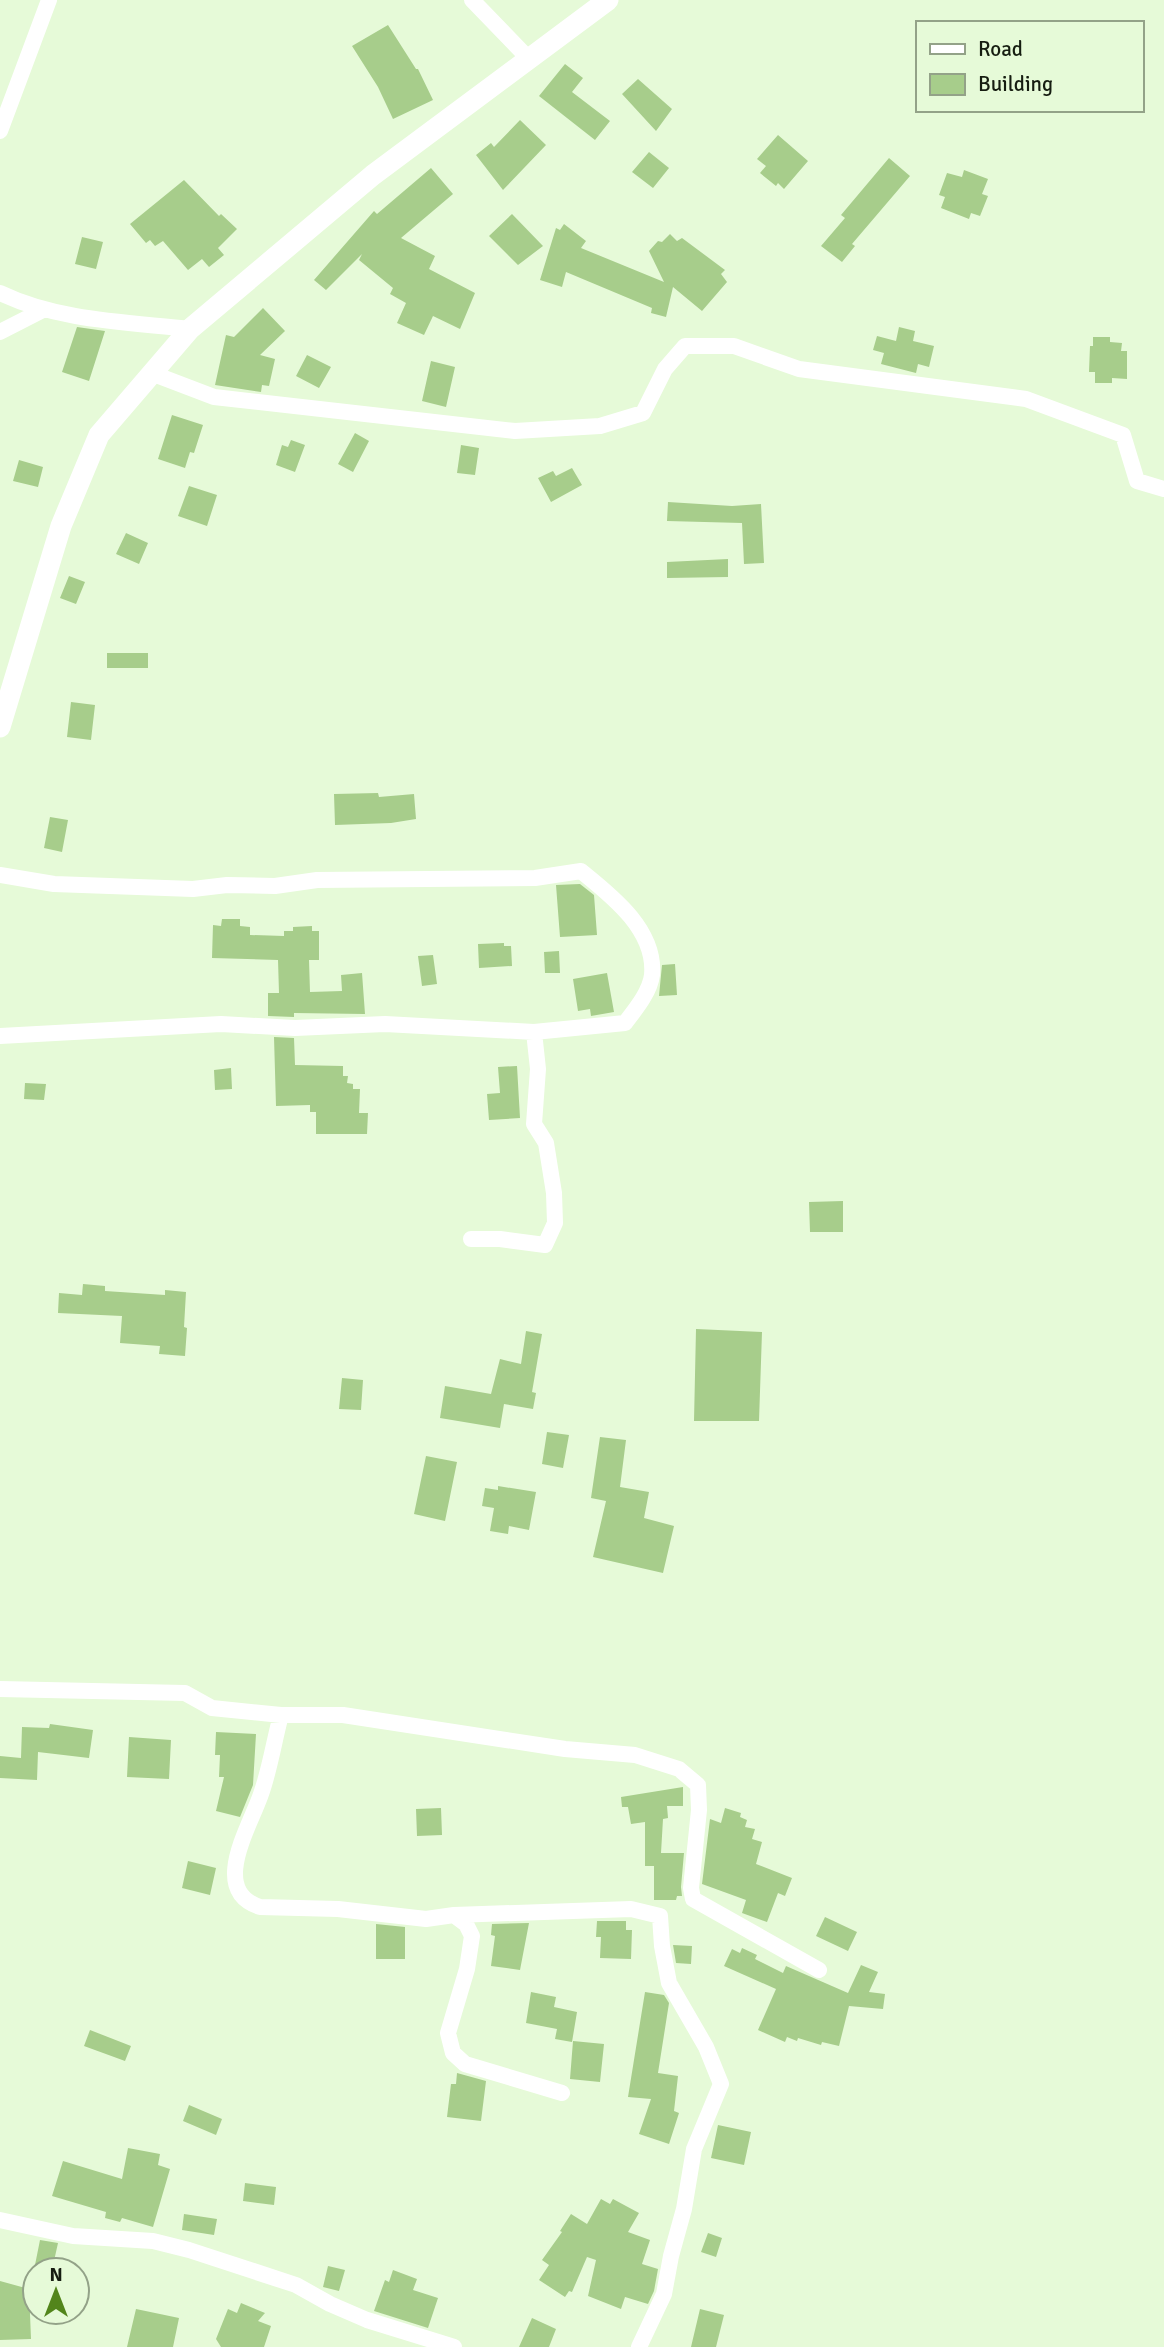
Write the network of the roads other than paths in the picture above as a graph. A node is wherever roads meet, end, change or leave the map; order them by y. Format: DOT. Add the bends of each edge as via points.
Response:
graph roads {
  1 [pos="49,0"];
  2 [pos="472,0"];
  3 [pos="608,0"];
  4 [pos="529,59"];
  5 [pos="0,131"];
  6 [pos="0,293"];
  7 [pos="43,310"];
  8 [pos="190,329"];
  9 [pos="0,332"];
  10 [pos="152,373"];
  11 [pos="1164,489"];
  12 [pos="0,727"];
  13 [pos="0,875"];
  14 [pos="534,1032"];
  15 [pos="0,1036"];
  16 [pos="471,1239"];
  17 [pos="0,1689"];
  18 [pos="281,1715"];
  19 [pos="454,1915"];
  20 [pos="820,1970"];
  21 [pos="562,2093"];
  22 [pos="0,2220"];
  23 [pos="454,2347"];
  24 [pos="639,2347"];
  1 -- 5 [label="street"];
  2 -- 4 [label="street"];
  3 -- 4 [label="street"];
  4 -- 8 [label="street" via="373,175"];
  6 -- 7 [label="street"];
  7 -- 8 [label="street"];
  7 -- 9 [label="street"];
  8 -- 10 [label="street"];
  10 -- 11 [label="street" via="214,397 515,431 600,426 643,413 665,369 685,346 734,346 799,369 1026,399 1123,435 1137,481"];
  10 -- 12 [label="street" via="99,435 61,526"];
  13 -- 14 [label="street" via="54,884 193,889 317,880 535,878 581,871 619,901 647,941 652,976 625,1023"];
  14 -- 15 [label="street" via="385,1024 295,1028 221,1024"];
  14 -- 16 [label="street" via="538,1069 534,1124 546,1143 555,1223 545,1245"];
  17 -- 18 [label="street" via="168,1691 186,1693 212,1708"];
  18 -- 19 [label="street" via="262,1792 237,1854 235,1882 240,1896 260,1907 338,1909 426,1919"];
  18 -- 20 [label="street" via="343,1715 565,1749 635,1755 679,1769 698,1785 693,1899"];
  19 -- 21 [label="street" via="472,1936 448,2033 453,2053 465,2064"];
  19 -- 24 [label="street" via="632,1909 660,1916 670,1983 721,2084 694,2149 664,2294"];
  22 -- 23 [label="street" via="72,2236 153,2241 189,2250 296,2285 367,2320"];
}
